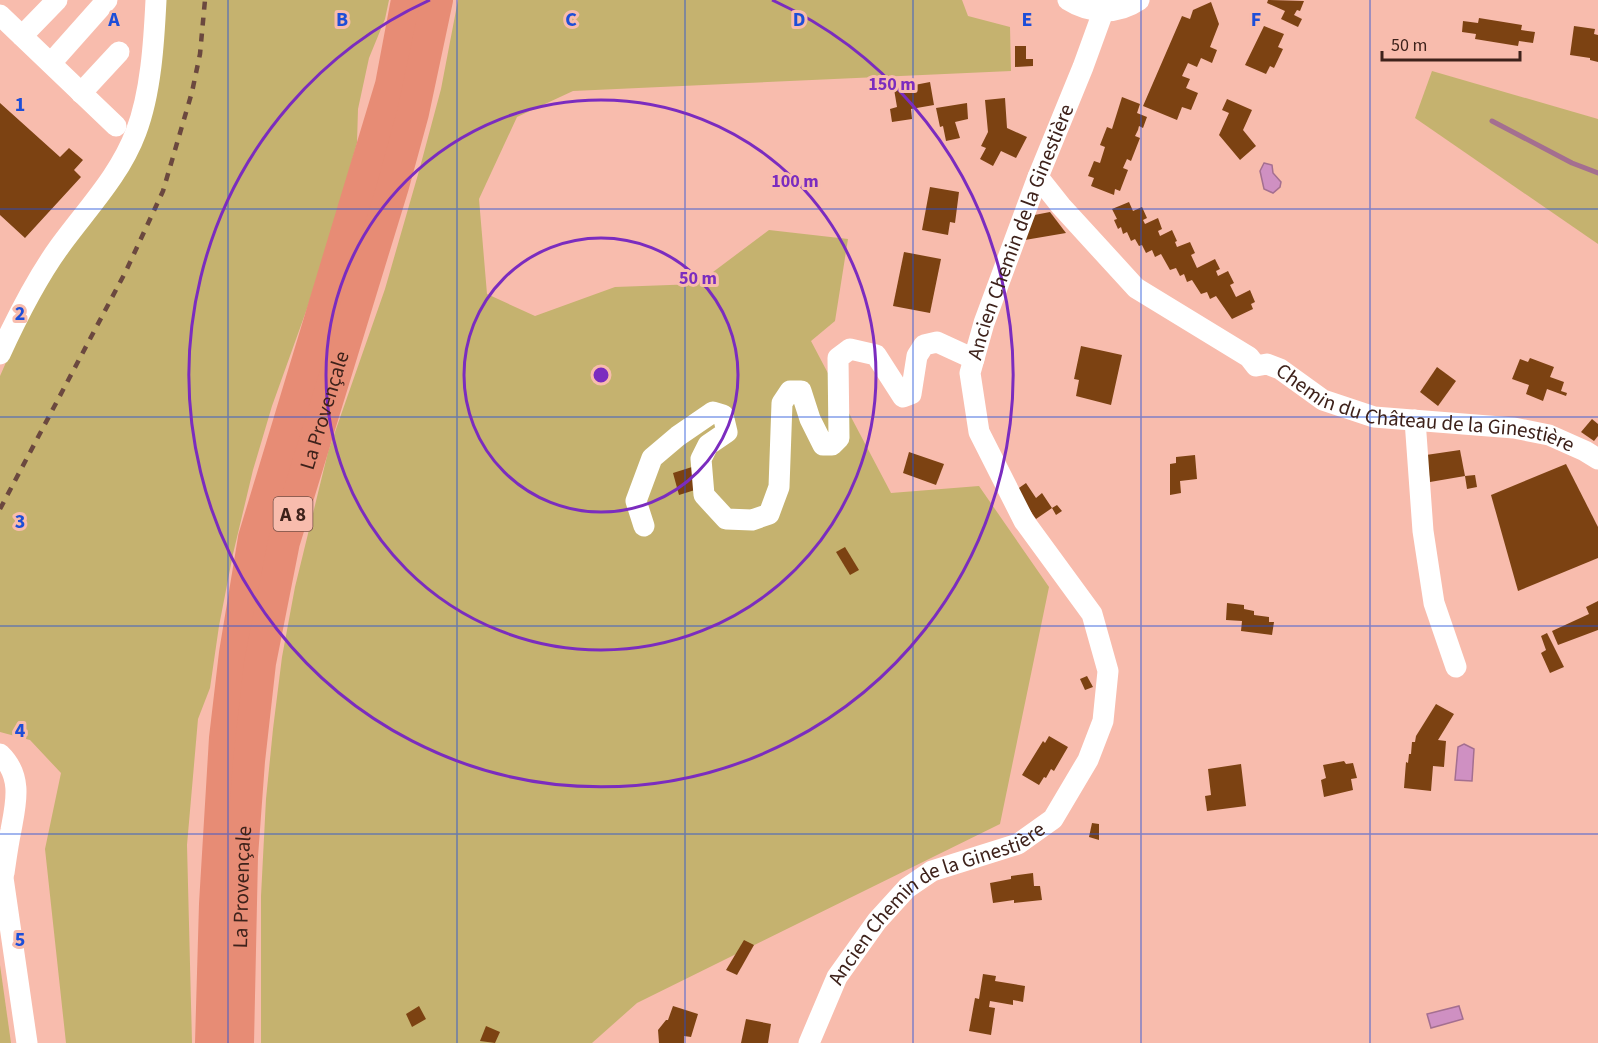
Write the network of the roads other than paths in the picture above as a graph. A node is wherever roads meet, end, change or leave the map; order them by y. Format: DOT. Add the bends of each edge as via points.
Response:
graph roads {
  1 [pos="57,0"];
  2 [pos="107,0"];
  3 [pos="156,0"];
  4 [pos="407,0"];
  5 [pos="437,0"];
  6 [pos="1068,0"];
  7 [pos="1139,0"];
  8 [pos="1103,6"];
  9 [pos="0,15"];
  10 [pos="22,36"];
  11 [pos="119,52"];
  12 [pos="51,63"];
  13 [pos="81,93"];
  14 [pos="116,126"];
  15 [pos="1038,177"];
  16 [pos="0,354"];
  17 [pos="974,359"];
  18 [pos="1415,420"];
  19 [pos="1598,459"];
  20 [pos="644,526"];
  21 [pos="1456,667"];
  22 [pos="0,754"];
  23 [pos="0,857"];
  24 [pos="3,880"];
  25 [pos="27,1043"];
  26 [pos="212,1043"];
  27 [pos="238,1043"];
  28 [pos="809,1043"];
  1 -- 10 [label="street"];
  2 -- 12 [label="street"];
  3 -- 16 [label="street" via="147,87 137,130 115,173 37,282"];
  4 -- 26 [label="highway, La Provençale / A 8" via="391,85 254,538 225,738"];
  5 -- 27 [label="highway, La Provençale / A 8" via="393,186 284,542 260,663 242,856"];
  6 -- 8 [label="street" via="1087,9"];
  7 -- 8 [label="street"];
  8 -- 15 [label="street, Ancien Chemin de la Ginestière"];
  9 -- 10 [label="street"];
  10 -- 12 [label="street"];
  11 -- 13 [label="street"];
  12 -- 13 [label="street"];
  13 -- 14 [label="street"];
  15 -- 17 [label="street, Ancien Chemin de la Ginestière"];
  15 -- 18 [label="street, Chemin du Château de la Ginestière" via="1136,288 1249,357 1256,366 1267,364 1280,369 1323,400 1374,417"];
  17 -- 20 [label="street" via="937,342 924,345 917,356 911,394 903,397 876,355 850,348 838,358 839,438 832,445 822,445 801,391 790,391 782,403 779,488 769,514 752,520 726,519 704,495 701,459 708,445 727,432 723,415 713,412 652,459 636,501"];
  17 -- 28 [label="street, Ancien Chemin de la Ginestière" via="970,373 979,432 1024,521 1092,614 1108,671 1103,721 1088,760 1053,819 1018,844 932,872 907,888 877,921 837,977"];
  18 -- 19 [label="street, Chemin du Château de la Ginestière" via="1514,428 1549,435"];
  18 -- 21 [label="street" via="1423,531 1434,603"];
  22 -- 24 [label="street" via="8,761 17,790"];
  23 -- 24 [label="street"];
  24 -- 25 [label="street"];
}
